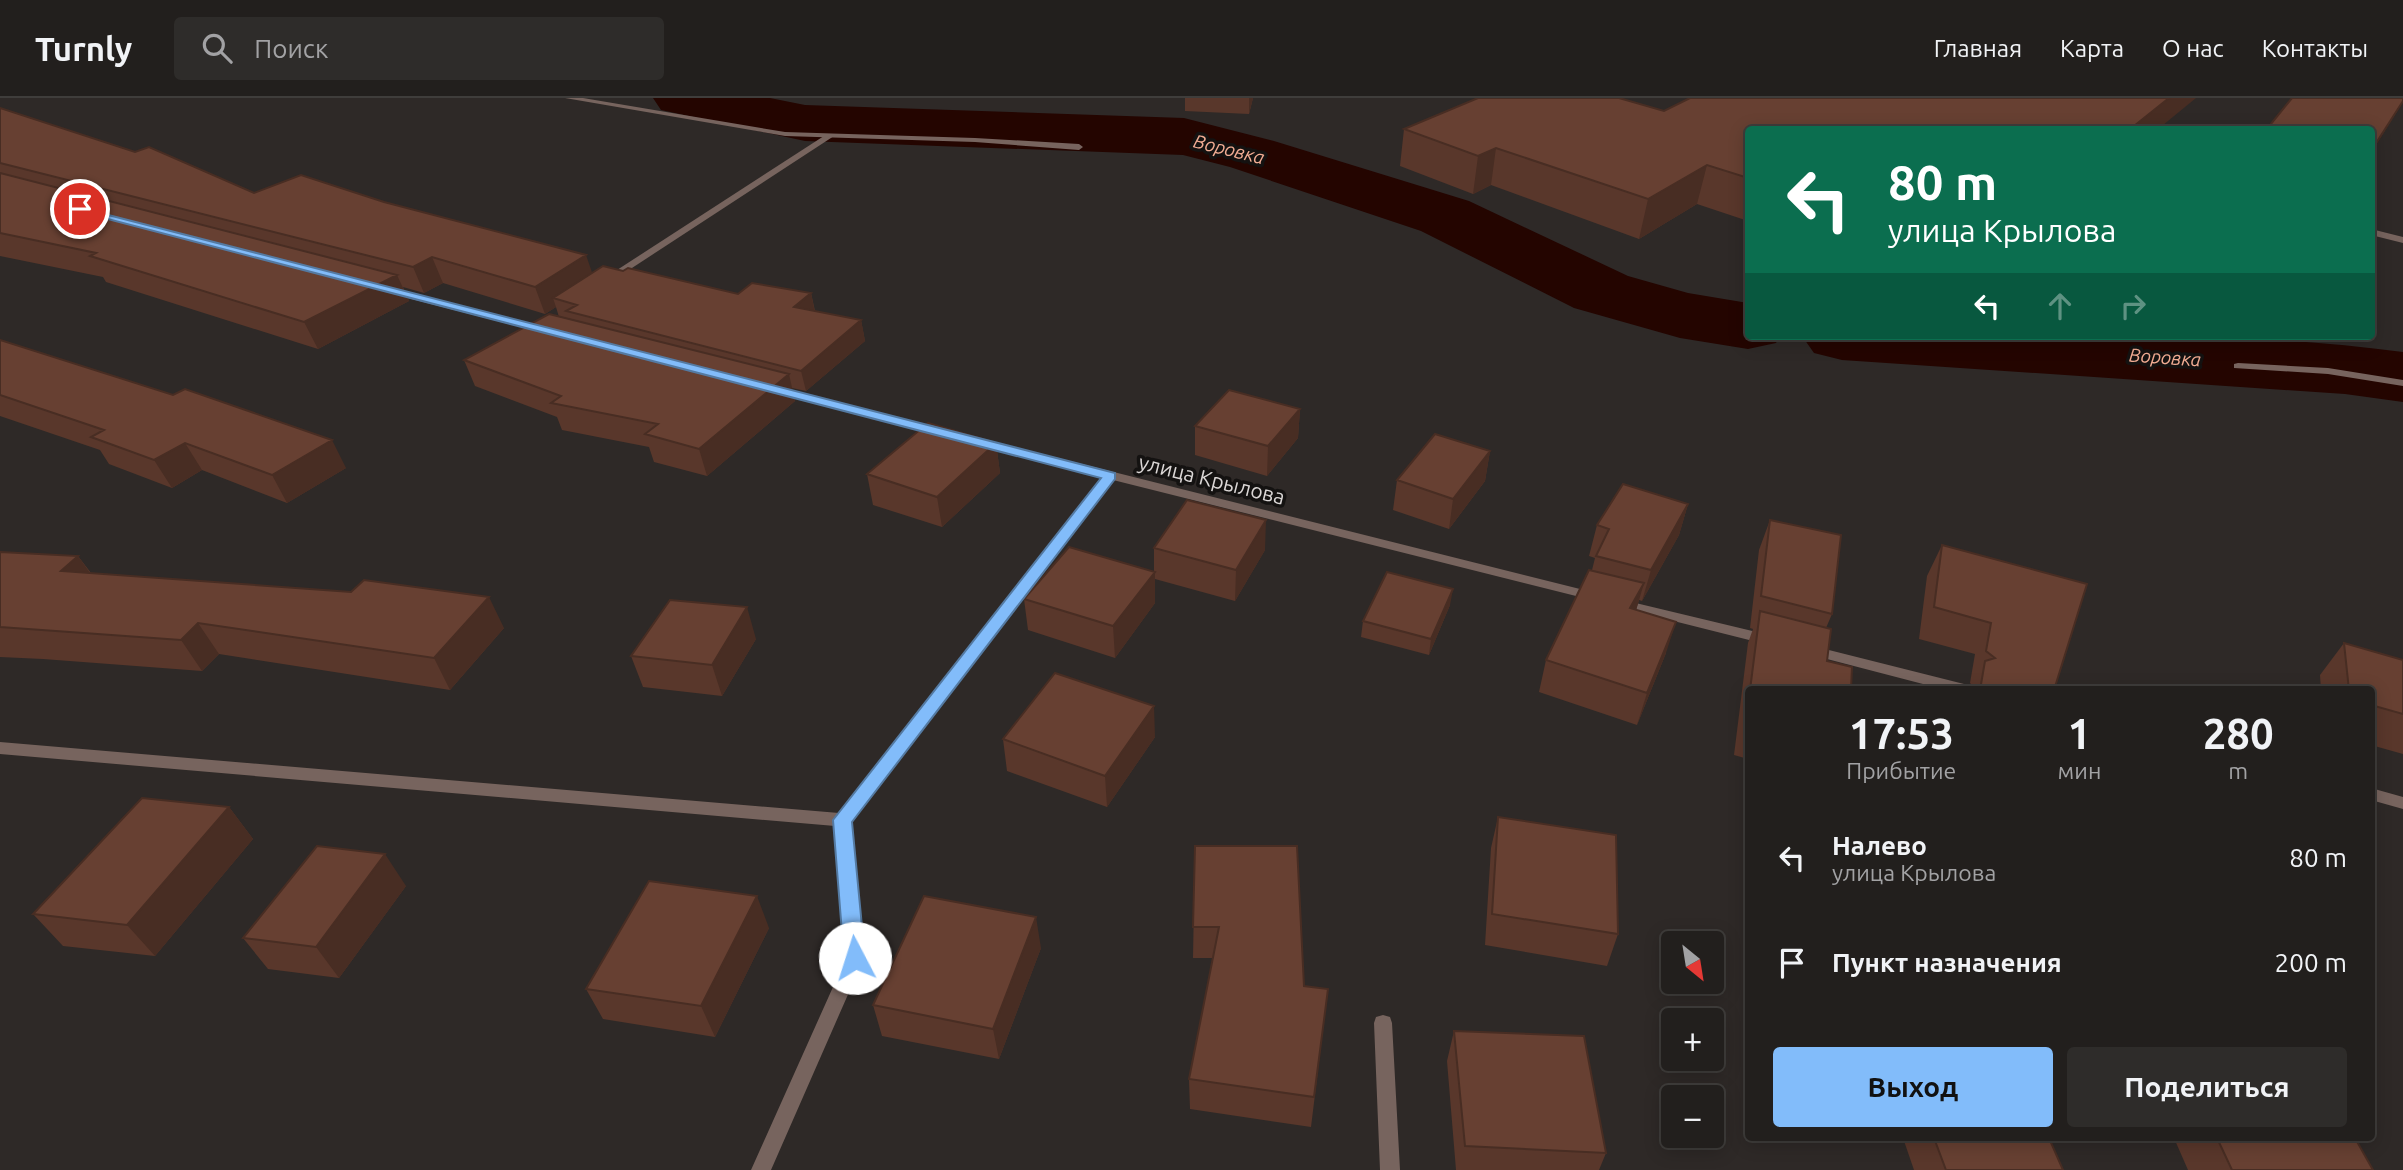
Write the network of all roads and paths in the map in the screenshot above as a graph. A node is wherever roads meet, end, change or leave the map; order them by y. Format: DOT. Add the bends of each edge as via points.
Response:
graph roads {
  1 [pos="569,98"];
  2 [pos="830,136"];
  3 [pos="1079,146"];
  4 [pos="2375,233"];
  5 [pos="2403,240"];
  6 [pos="375,287"];
  7 [pos="591,291"];
  8 [pos="545,320"];
  9 [pos="534,328"];
  10 [pos="560,335"];
  11 [pos="2238,366"];
  12 [pos="2403,383"];
  13 [pos="762,386"];
  14 [pos="949,434"];
  15 [pos="963,438"];
  16 [pos="1110,476"];
  17 [pos="1780,643"];
  18 [pos="1793,646"];
  19 [pos="1952,686"];
  20 [pos="0,748"];
  21 [pos="2375,795"];
  22 [pos="2403,803"];
  23 [pos="843,820"];
  24 [pos="1383,1023"];
  25 [pos="761,1170"];
  26 [pos="1390,1170"];
  1 -- 2 [label="street" via="785,135"];
  2 -- 3 [label="street"];
  2 -- 7 [label="street"];
  4 -- 5 [label="street"];
  6 -- 9 [label="street"];
  8 -- 9 [label="street"];
  9 -- 10 [label="street"];
  11 -- 12 [label="street" via="2328,371"];
  13 -- 14 [label="street"];
  15 -- 16 [label="street, улица Крылова"];
  16 -- 17 [label="street, улица Крылова"];
  16 -- 23 [label="street"];
  18 -- 19 [label="street"];
  20 -- 23 [label="street"];
  21 -- 22 [label="street"];
  23 -- 25 [label="street" via="855,958"];
  24 -- 26 [label="street"];
}
